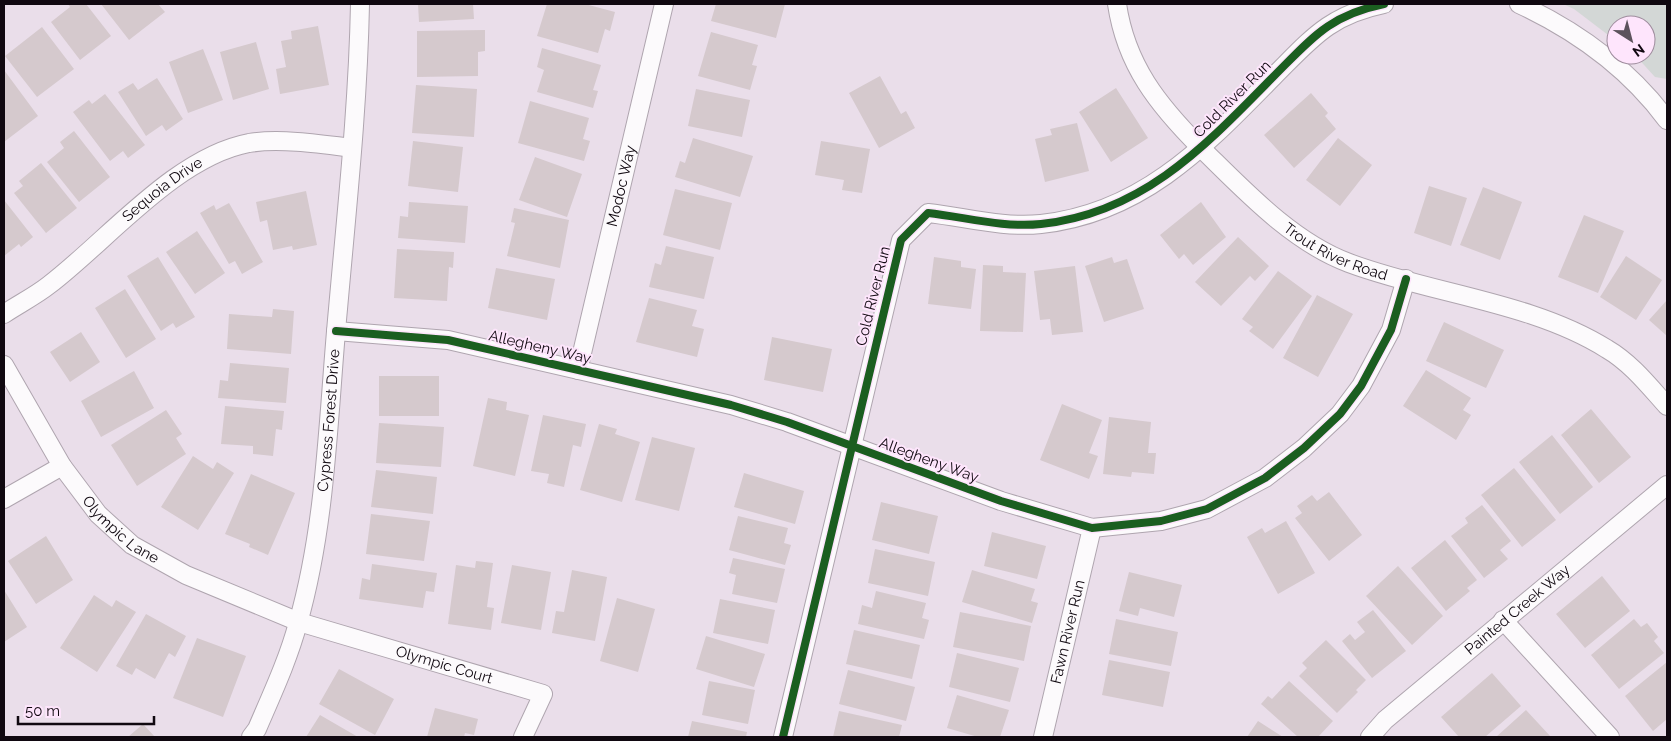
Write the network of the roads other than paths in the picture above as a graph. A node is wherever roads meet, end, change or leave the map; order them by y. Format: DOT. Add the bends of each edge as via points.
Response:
graph roads {
  1 [pos="360,4"];
  2 [pos="664,4"];
  3 [pos="1117,4"];
  4 [pos="1335,4"];
  5 [pos="1384,4"];
  6 [pos="1520,4"];
  7 [pos="1317,33"];
  8 [pos="1661,99"];
  9 [pos="1667,120"];
  10 [pos="352,148"];
  11 [pos="1202,149"];
  12 [pos="1406,280"];
  13 [pos="4,314"];
  14 [pos="336,331"];
  15 [pos="4,365"];
  16 [pos="578,370"];
  17 [pos="1667,406"];
  18 [pos="850,446"];
  19 [pos="62,466"];
  20 [pos="1667,485"];
  21 [pos="4,499"];
  22 [pos="1092,528"];
  23 [pos="1503,620"];
  24 [pos="299,622"];
  25 [pos="251,737"];
  26 [pos="523,737"];
  27 [pos="783,737"];
  28 [pos="1043,737"];
  29 [pos="1370,737"];
  30 [pos="1610,737"];
  1 -- 10 [label="street, Cypress Forest Drive"];
  2 -- 16 [label="street, Modoc Way"];
  3 -- 11 [label="street, Trout River Road" via="1121,32 1137,68 1165,110"];
  4 -- 7 [label="street, Cold River Run"];
  5 -- 7 [label="street, Cold River Run" via="1345,14"];
  6 -- 8 [label="street" via="1575,34"];
  7 -- 11 [label="street, Cold River Run"];
  8 -- 9 [label="street"];
  10 -- 13 [label="street, Sequoia Drive" via="303,142 250,143 208,158 175,177 48,285"];
  10 -- 14 [label="street, Cypress Forest Drive"];
  11 -- 12 [label="street, Trout River Road" via="1298,236 1349,263"];
  11 -- 18 [label="street, Cold River Run" via="1139,193 1080,218 1040,224 1002,224 928,213 901,240"];
  12 -- 17 [label="street, Trout River Road" via="1544,318 1608,349 1642,377"];
  12 -- 22 [label="street, Allegheny Way" via="1391,330 1361,386 1340,414 1304,448 1264,478 1207,509 1161,520"];
  14 -- 16 [label="street, Allegheny Way" via="448,340"];
  14 -- 24 [label="street, Cypress Forest Drive" via="325,480"];
  15 -- 19 [label="street, Olympic Lane"];
  16 -- 18 [label="street, Allegheny Way" via="731,405"];
  18 -- 22 [label="street, Allegheny Way" via="1001,501"];
  18 -- 27 [label="street, Cold River Run"];
  19 -- 21 [label="street"];
  19 -- 24 [label="street, Olympic Lane" via="98,514 132,545 186,575"];
  20 -- 23 [label="street, Painted Creek Way"];
  22 -- 28 [label="street, Fawn River Run"];
  23 -- 29 [label="street, Painted Creek Way" via="1385,720"];
  23 -- 30 [label="street"];
  24 -- 25 [label="street, Cypress Forest Drive" via="287,662"];
  24 -- 26 [label="street, Olympic Court" via="543,694"];
}
